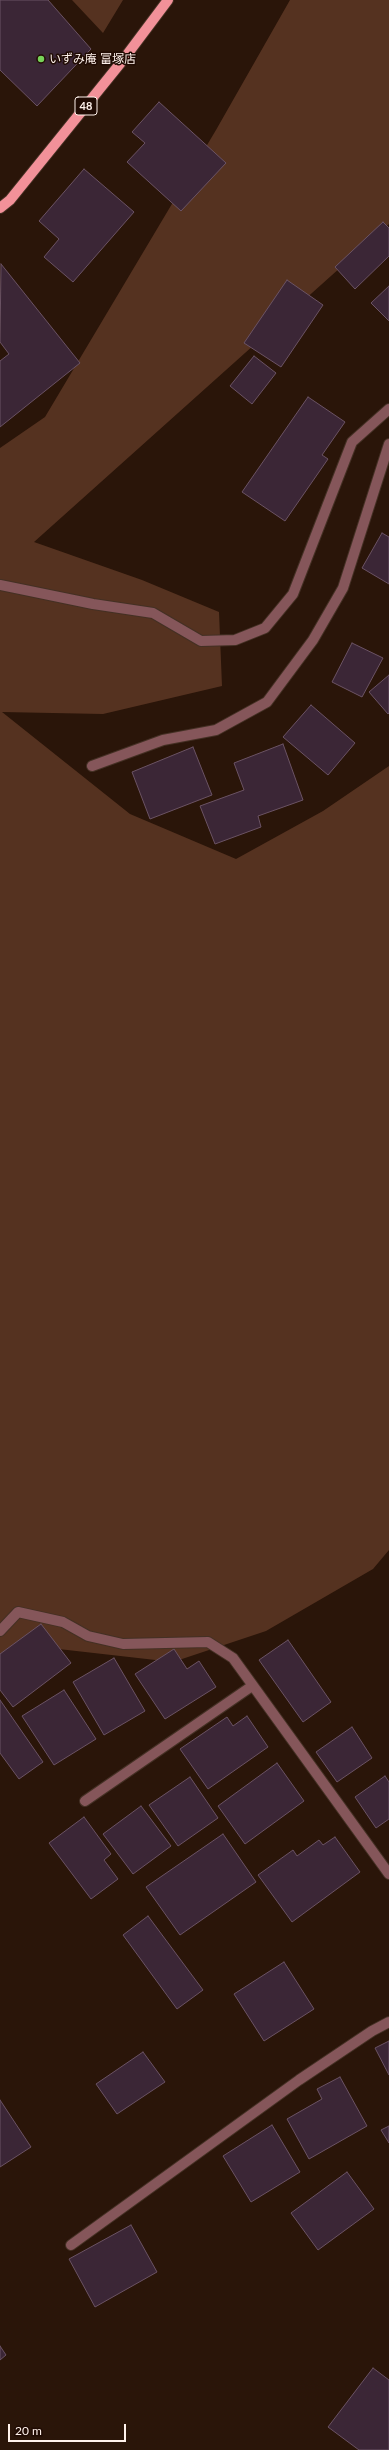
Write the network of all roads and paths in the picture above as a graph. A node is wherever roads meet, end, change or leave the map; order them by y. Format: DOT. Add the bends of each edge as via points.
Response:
graph roads {
  1 [pos="168,0"];
  2 [pos="0,208"];
  3 [pos="389,410"];
  4 [pos="389,444"];
  5 [pos="0,585"];
  6 [pos="92,766"];
  7 [pos="0,1631"];
  8 [pos="252,1686"];
  9 [pos="85,1801"];
  10 [pos="389,1874"];
  11 [pos="389,2022"];
  12 [pos="71,2245"];
  1 -- 2 [label="main road, 48" via="10,200"];
  3 -- 5 [label="street" via="352,442 293,594 265,628 235,640 201,641 153,613"];
  4 -- 6 [label="street" via="343,588 313,640 267,702 216,730 163,740"];
  7 -- 8 [label="street" via="18,1612 64,1622 88,1636 123,1644 208,1642 233,1658"];
  8 -- 9 [label="street"];
  8 -- 10 [label="street"];
  11 -- 12 [label="street" via="299,2080"];
}
